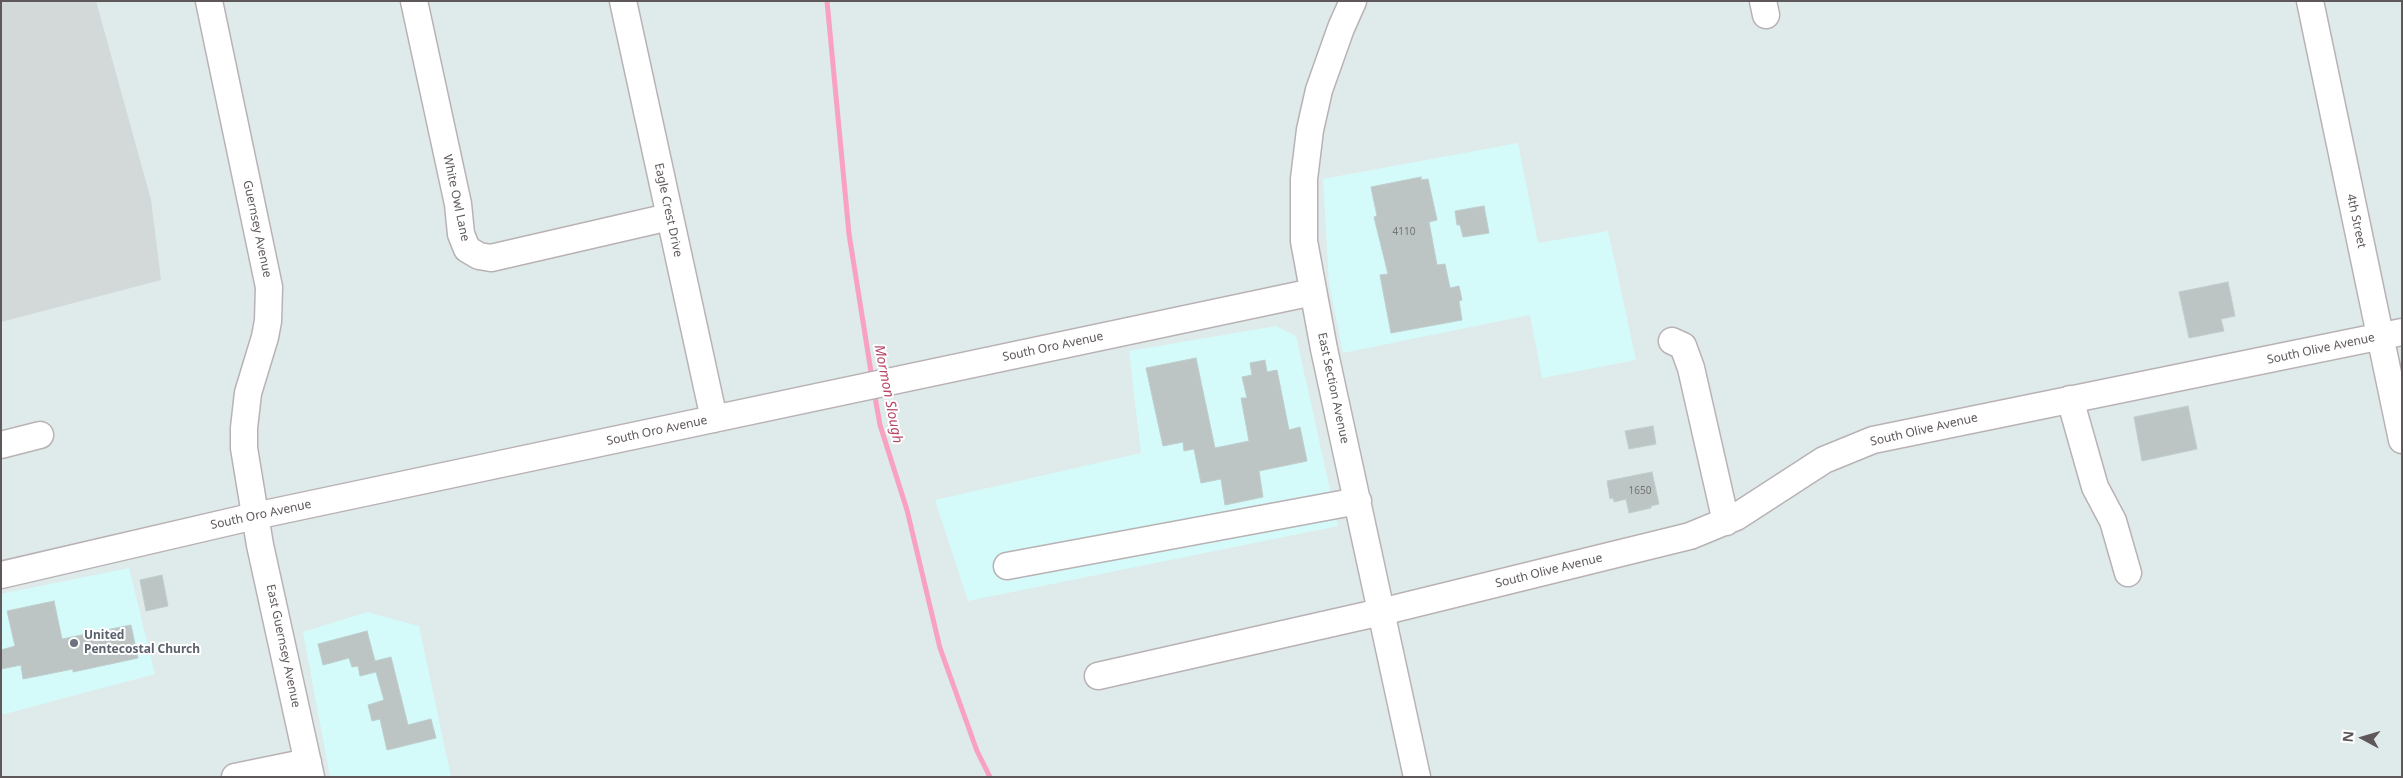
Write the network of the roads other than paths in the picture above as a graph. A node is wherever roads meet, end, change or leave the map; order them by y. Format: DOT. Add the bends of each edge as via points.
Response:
graph roads {
  1 [pos="209,1"];
  2 [pos="414,1"];
  3 [pos="623,1"];
  4 [pos="1353,1"];
  5 [pos="2310,1"];
  6 [pos="669,217"];
  7 [pos="1313,292"];
  8 [pos="2391,334"];
  9 [pos="1672,341"];
  10 [pos="2070,399"];
  11 [pos="714,419"];
  12 [pos="40,435"];
  13 [pos="2402,440"];
  14 [pos="1,444"];
  15 [pos="1358,501"];
  16 [pos="255,516"];
  17 [pos="1726,522"];
  18 [pos="1007,566"];
  19 [pos="2128,573"];
  20 [pos="1,575"];
  21 [pos="1381,612"];
  22 [pos="1098,676"];
  23 [pos="310,769"];
  24 [pos="235,777"];
  25 [pos="1417,777"];
  1 -- 16 [label="street, Guernsey Avenue" via="269,287 268,321 248,393 244,428"];
  2 -- 6 [label="street, White Owl Lane" via="458,204 461,234 467,249 478,256 491,258"];
  3 -- 6 [label="street, Eagle Crest Drive"];
  4 -- 7 [label="street, East Section Avenue" via="1319,90 1310,130 1304,179 1304,241"];
  5 -- 8 [label="street, 4th Street"];
  6 -- 11 [label="street, Eagle Crest Drive"];
  7 -- 11 [label="street, South Oro Avenue"];
  7 -- 15 [label="street, East Section Avenue"];
  8 -- 10 [label="street, South Olive Avenue"];
  8 -- 13 [label="street, 4th Street"];
  9 -- 17 [label="street" via="1683,346 1691,368"];
  10 -- 17 [label="street, South Olive Avenue" via="1874,440 1824,460"];
  10 -- 19 [label="street" via="2095,487 2113,522"];
  11 -- 16 [label="street, South Oro Avenue"];
  12 -- 14 [label="street"];
  15 -- 18 [label="street"];
  15 -- 21 [label="street, East Section Avenue"];
  16 -- 20 [label="street, South Oro Avenue"];
  16 -- 23 [label="street, East Guernsey Avenue"];
  17 -- 21 [label="street, South Olive Avenue" via="1690,536"];
  21 -- 22 [label="street, South Olive Avenue"];
  21 -- 25 [label="street, East Section Avenue"];
  23 -- 24 [label="street"];
}
